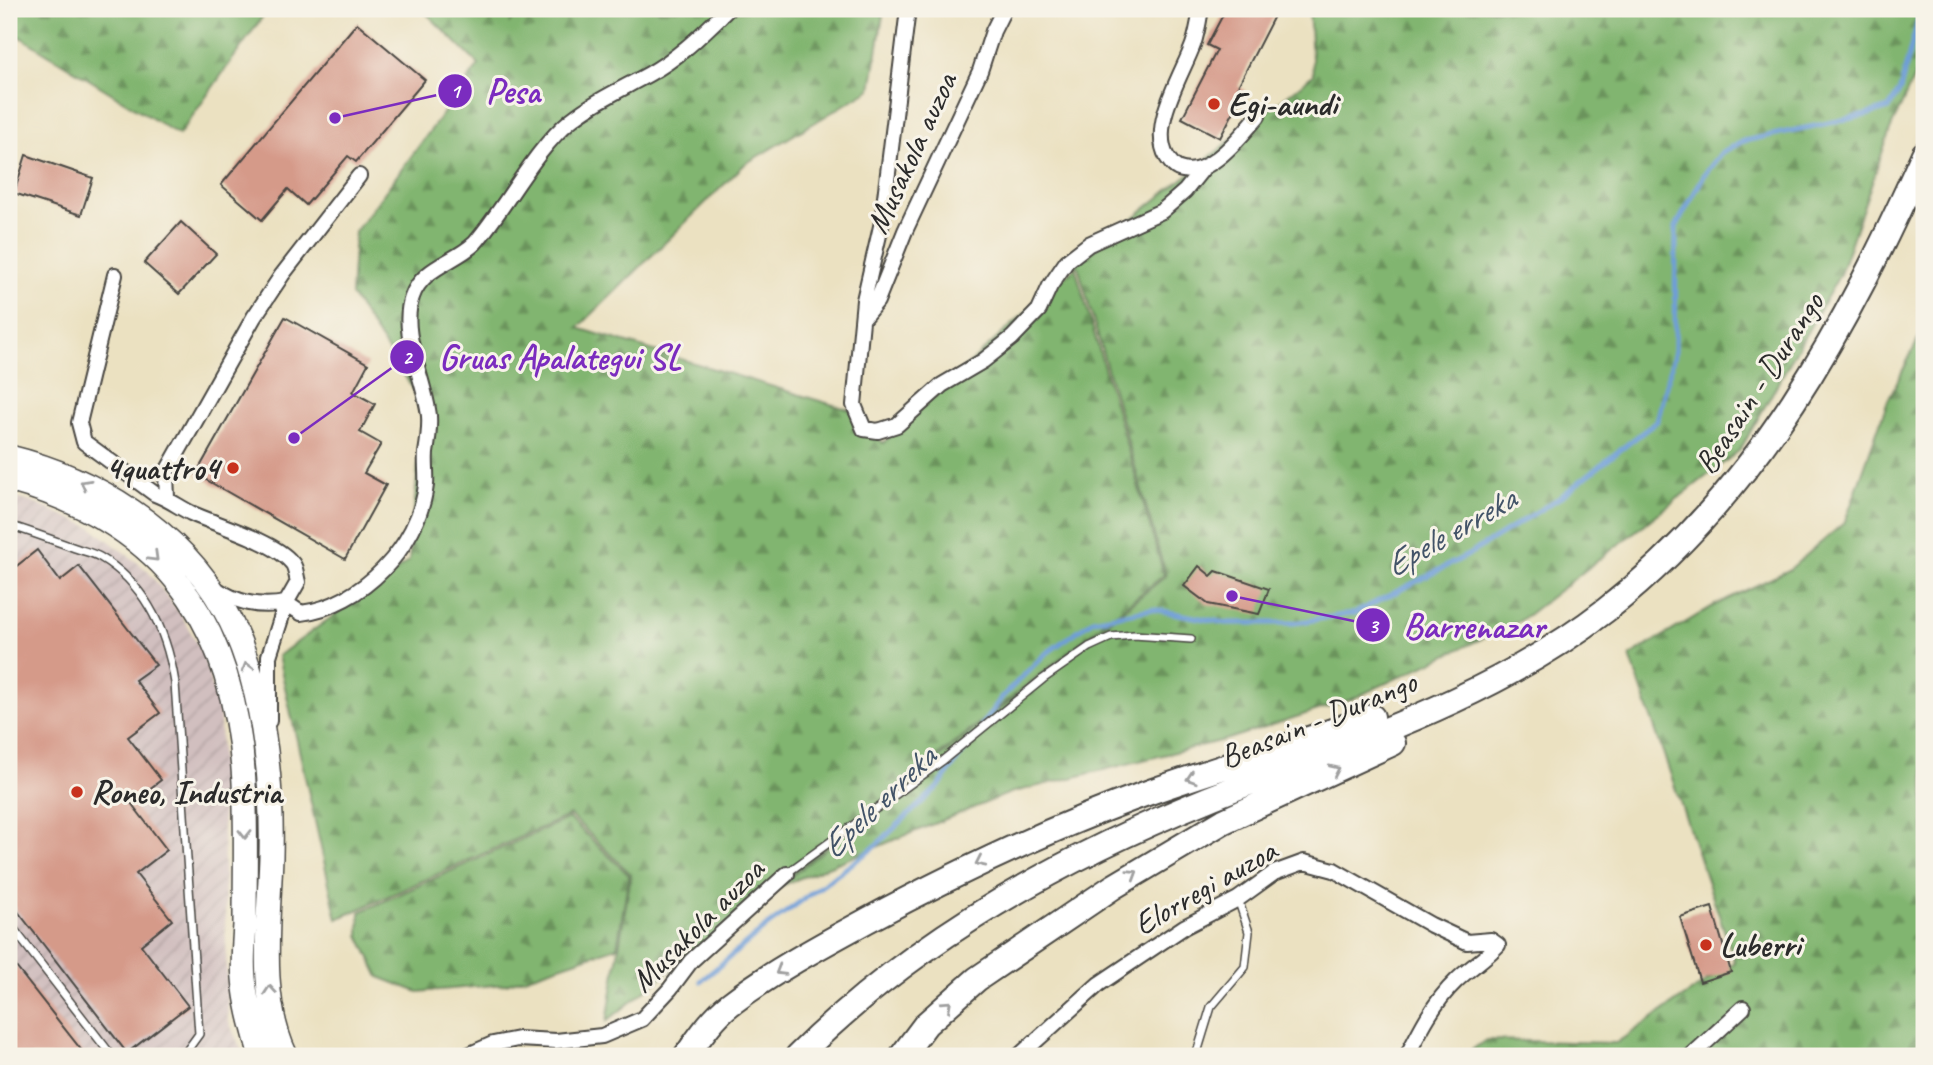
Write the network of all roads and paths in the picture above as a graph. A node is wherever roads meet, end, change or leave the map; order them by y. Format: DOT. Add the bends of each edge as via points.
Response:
graph roads {
  1 [pos="728,9"];
  2 [pos="908,9"];
  3 [pos="1004,9"];
  4 [pos="1201,9"];
  5 [pos="1258,116"];
  6 [pos="1924,154"];
  7 [pos="1205,166"];
  8 [pos="359,176"];
  9 [pos="115,275"];
  10 [pos="863,318"];
  11 [pos="9,457"];
  12 [pos="9,480"];
  13 [pos="167,498"];
  14 [pos="9,525"];
  15 [pos="206,583"];
  16 [pos="286,603"];
  17 [pos="1191,639"];
  18 [pos="1533,658"];
  19 [pos="266,764"];
  20 [pos="787,874"];
  21 [pos="1238,899"];
  22 [pos="9,923"];
  23 [pos="1743,1008"];
  24 [pos="112,1056"];
  25 [pos="183,1056"];
  26 [pos="261,1056"];
  27 [pos="286,1056"];
  28 [pos="466,1056"];
  29 [pos="686,1056"];
  30 [pos="798,1056"];
  31 [pos="902,1056"];
  32 [pos="1019,1056"];
  33 [pos="1196,1056"];
  34 [pos="1408,1056"];
  35 [pos="1690,1056"];
  1 -- 16 [label="street" via="666,64 603,97 571,120 553,137 472,245 420,282 411,300 409,324 430,425 426,486 410,534 372,580 349,596 301,613"];
  2 -- 10 [label="street, Musakola auzoa" via="882,222"];
  3 -- 10 [label="street, Musakola auzoa" via="877,301"];
  4 -- 7 [label="street" via="1194,43 1166,109 1161,135 1163,148 1177,169 1186,172"];
  5 -- 7 [label="street, Musakola auzoa"];
  6 -- 18 [label="highway, Beasain - Durango" via="1845,316 1788,410 1724,499 1667,558 1604,611"];
  7 -- 10 [label="street, Musakola auzoa" via="1162,211 1089,244 1067,261 1039,310 1012,338 942,385 897,425 878,431 864,429 854,405"];
  8 -- 13 [label="street" via="254,317 166,473"];
  9 -- 13 [label="street" via="79,423 85,442"];
  15 -- 11 [label="main road, one-way" via="163,534 122,505 75,479"];
  12 -- 26 [label="main road, one-way" via="79,505 148,551 185,591 204,619 222,660 240,743 246,806 244,977"];
  13 -- 16 [label="street" via="293,563 298,582"];
  14 -- 25 [label="lane" via="100,557 148,603 170,654 199,1034"];
  15 -- 16 [label="street" via="250,605"];
  19 -- 15 [label="main road, one-way" via="256,697 243,651"];
  16 -- 19 [label="street" via="269,656"];
  17 -- 20 [label="lane, Musakola auzoa" via="1111,637 1089,647"];
  18 -- 29 [label="highway, one-way" via="1150,792 975,865 774,974 728,1005"];
  18 -- 30 [label="highway, Beasain - Durango" via="1420,715 1158,820 1039,878 904,965 842,1013"];
  31 -- 18 [label="highway, one-way" via="926,1024 977,979 1113,887 1224,821 1461,711"];
  27 -- 19 [label="main road, one-way" via="272,1010 268,962 271,855"];
  20 -- 28 [label="street, Musakola auzoa" via="691,961 642,1019 602,1036 518,1039"];
  21 -- 32 [label="street, Elorregi auzoa" via="1184,927 1099,984"];
  21 -- 33 [label="lane" via="1249,932 1245,967 1211,1007"];
  21 -- 34 [label="street, Elorregi auzoa" via="1274,873 1304,862 1334,870 1467,942 1490,940 1498,945 1455,982 1425,1020"];
  22 -- 24 [label="lane"];
  23 -- 35 [label="street"];
}
